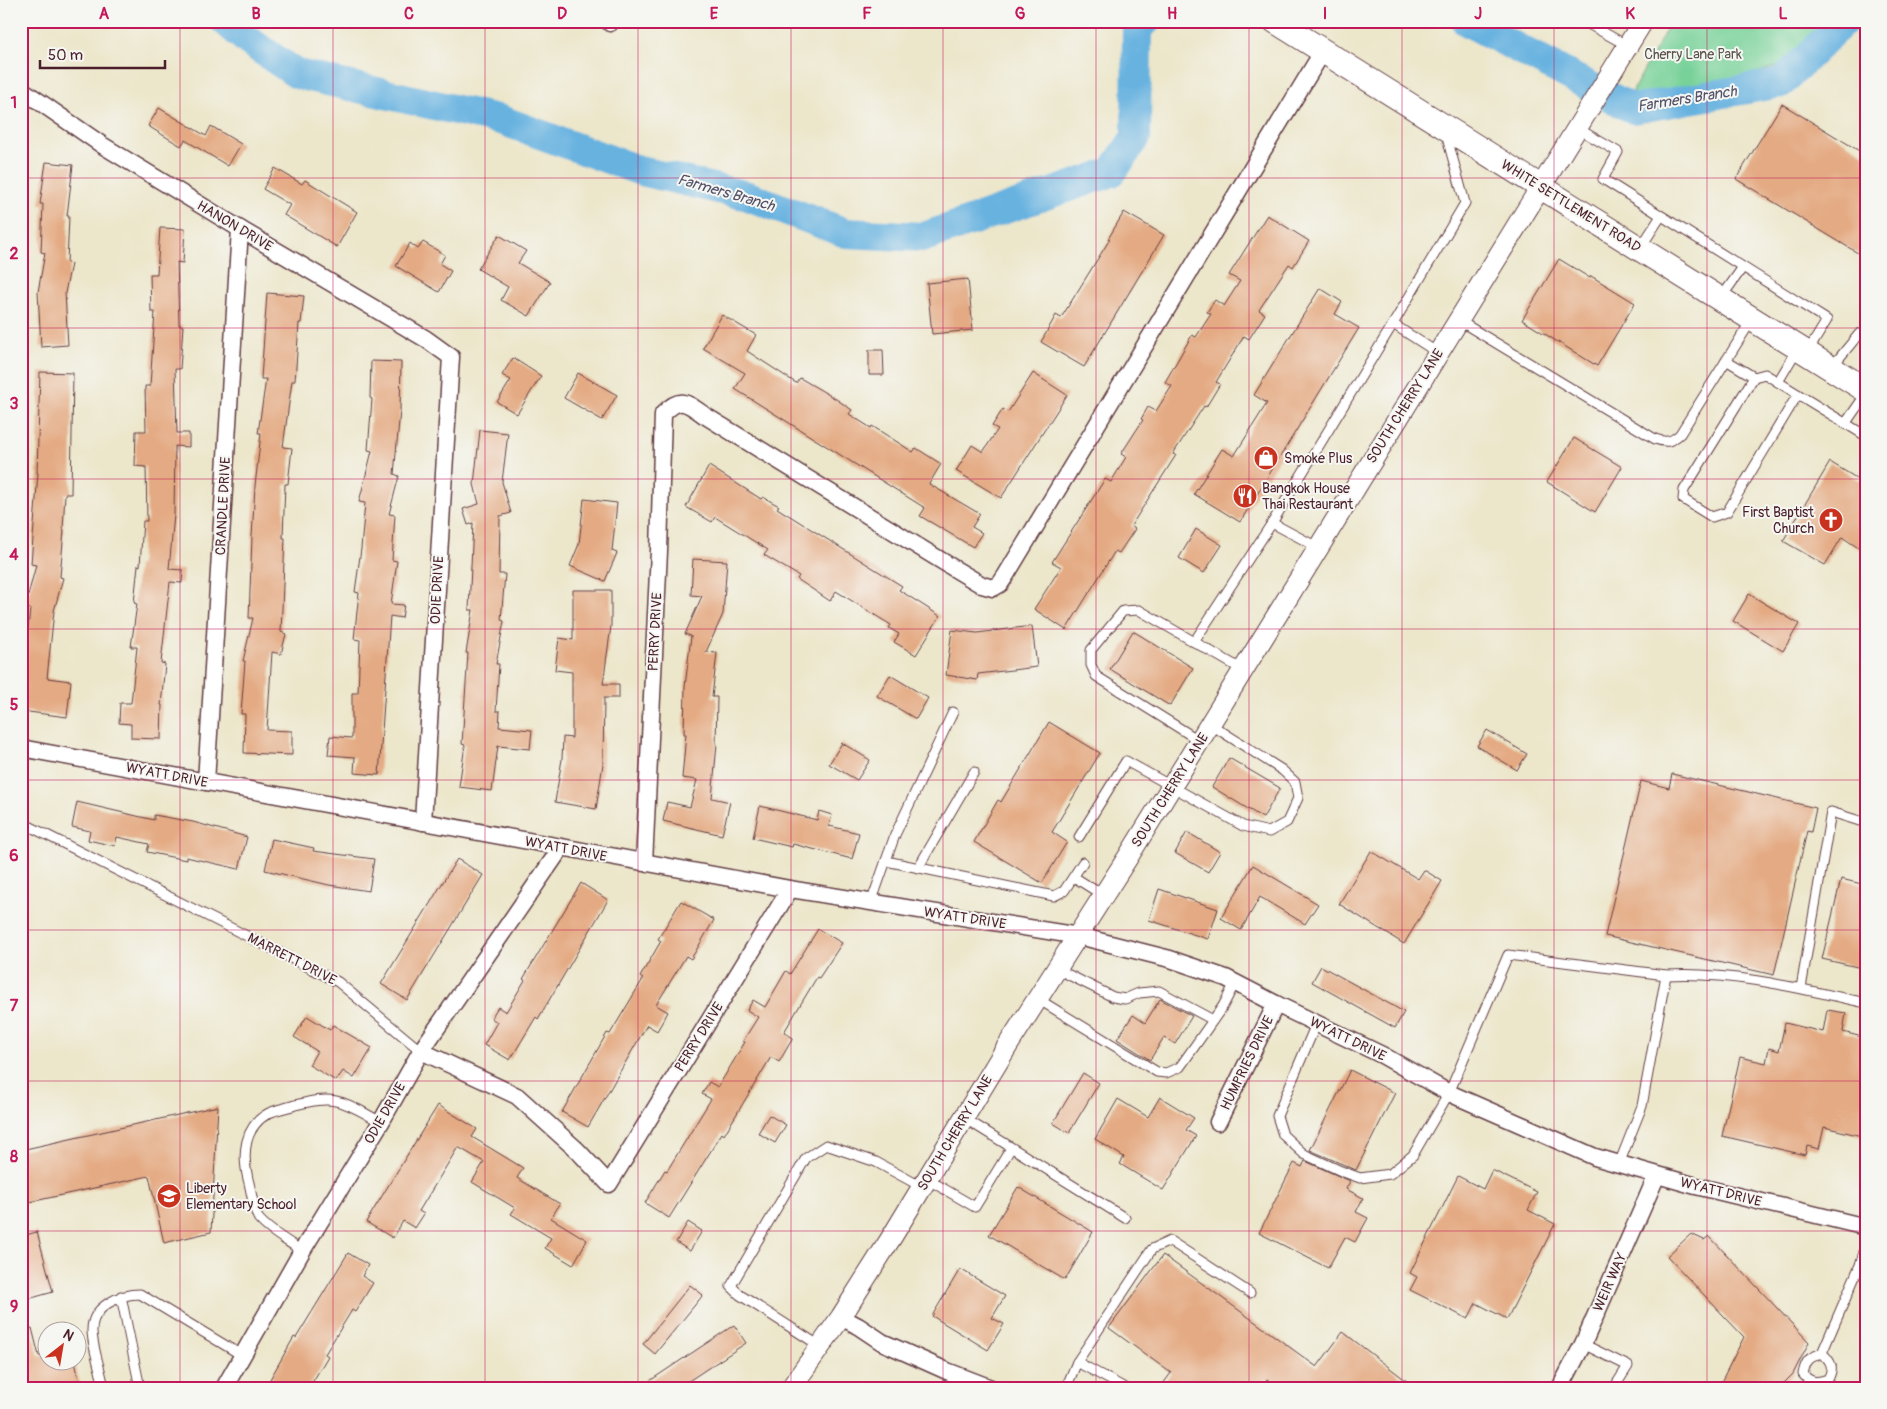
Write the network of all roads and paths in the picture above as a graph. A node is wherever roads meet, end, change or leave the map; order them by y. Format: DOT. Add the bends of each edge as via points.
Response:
graph roads {
  1 [pos="1275,21"];
  2 [pos="1583,21"];
  3 [pos="1643,21"];
  4 [pos="1628,46"];
  5 [pos="1323,51"];
  6 [pos="21,89"];
  7 [pos="1581,122"];
  8 [pos="1444,126"];
  9 [pos="1540,186"];
  10 [pos="1661,216"];
  11 [pos="240,229"];
  12 [pos="1640,248"];
  13 [pos="1742,267"];
  14 [pos="1720,299"];
  15 [pos="1752,319"];
  16 [pos="1458,320"];
  17 [pos="1393,324"];
  18 [pos="1866,338"];
  19 [pos="1803,351"];
  20 [pos="1438,353"];
  21 [pos="451,357"];
  22 [pos="1726,360"];
  23 [pos="1831,368"];
  24 [pos="1754,377"];
  25 [pos="1778,382"];
  26 [pos="1866,392"];
  27 [pos="1798,394"];
  28 [pos="1846,424"];
  29 [pos="1866,436"];
  30 [pos="1272,523"];
  31 [pos="1318,548"];
  32 [pos="1194,642"];
  33 [pos="1243,670"];
  34 [pos="953,712"];
  35 [pos="1210,724"];
  36 [pos="1200,741"];
  37 [pos="21,748"];
  38 [pos="974,772"];
  39 [pos="206,782"];
  40 [pos="1172,787"];
  41 [pos="21,822"];
  42 [pos="423,822"];
  43 [pos="1866,823"];
  44 [pos="1079,837"];
  45 [pos="561,848"];
  46 [pos="886,861"];
  47 [pos="1083,862"];
  48 [pos="644,863"];
  49 [pos="918,868"];
  50 [pos="1074,877"];
  51 [pos="790,890"];
  52 [pos="1104,896"];
  53 [pos="871,903"];
  54 [pos="1079,936"];
  55 [pos="1058,969"];
  56 [pos="1666,975"];
  57 [pos="1235,983"];
  58 [pos="1801,988"];
  59 [pos="1038,999"];
  60 [pos="1866,1003"];
  61 [pos="1276,1004"];
  62 [pos="1213,1020"];
  63 [pos="1316,1024"];
  64 [pos="421,1051"];
  65 [pos="1449,1093"];
  66 [pos="964,1118"];
  67 [pos="381,1122"];
  68 [pos="1218,1122"];
  69 [pos="1011,1148"];
  70 [pos="1619,1164"];
  71 [pos="1657,1175"];
  72 [pos="925,1183"];
  73 [pos="609,1184"];
  74 [pos="1125,1218"];
  75 [pos="1866,1227"];
  76 [pos="1866,1245"];
  77 [pos="302,1251"];
  78 [pos="1250,1294"];
  79 [pos="121,1296"];
  80 [pos="841,1317"];
  81 [pos="1582,1344"];
  82 [pos="820,1346"];
  83 [pos="1822,1353"];
  84 [pos="243,1356"];
  85 [pos="1077,1362"];
  86 [pos="953,1381"];
  87 [pos="799,1383"];
  88 [pos="104,1388"];
  89 [pos="140,1388"];
  90 [pos="224,1388"];
  91 [pos="991,1388"];
  92 [pos="1066,1388"];
  93 [pos="1125,1388"];
  94 [pos="1560,1388"];
  95 [pos="1614,1388"];
  1 -- 5 [label="main road, WHITE SETTLEMENT ROAD"];
  2 -- 4 [label="lane"];
  3 -- 4 [label="street, SOUTH CHERRY LANE"];
  4 -- 7 [label="street, SOUTH CHERRY LANE"];
  5 -- 8 [label="main road, WHITE SETTLEMENT ROAD"];
  5 -- 48 [label="street, PERRY DRIVE" via="1000,584 993,588 982,585 688,403 678,403 663,414"];
  6 -- 11 [label="street, HANON DRIVE" via="102,145"];
  7 -- 9 [label="street, SOUTH CHERRY LANE"];
  7 -- 10 [label="lane" via="1618,152 1602,179"];
  8 -- 9 [label="main road, WHITE SETTLEMENT ROAD"];
  8 -- 17 [label="lane" via="1465,203"];
  9 -- 12 [label="main road, WHITE SETTLEMENT ROAD"];
  9 -- 16 [label="street, SOUTH CHERRY LANE"];
  10 -- 12 [label="lane"];
  10 -- 13 [label="lane"];
  11 -- 21 [label="street, HANON DRIVE"];
  11 -- 39 [label="street, CRANDLE DRIVE"];
  12 -- 14 [label="main road, WHITE SETTLEMENT ROAD"];
  13 -- 14 [label="lane"];
  13 -- 19 [label="lane" via="1827,320"];
  14 -- 15 [label="main road, WHITE SETTLEMENT ROAD"];
  15 -- 19 [label="main road, WHITE SETTLEMENT ROAD"];
  15 -- 22 [label="lane"];
  16 -- 20 [label="street, SOUTH CHERRY LANE"];
  16 -- 22 [label="lane" via="1665,443 1680,434"];
  17 -- 20 [label="lane"];
  17 -- 30 [label="lane"];
  18 -- 23 [label="lane" via="1859,334"];
  19 -- 23 [label="main road, WHITE SETTLEMENT ROAD"];
  19 -- 25 [label="lane"];
  20 -- 31 [label="street, SOUTH CHERRY LANE"];
  21 -- 42 [label="street, ODIE DRIVE"];
  22 -- 24 [label="lane"];
  23 -- 26 [label="main road, WHITE SETTLEMENT ROAD"];
  24 -- 25 [label="lane" via="1765,374"];
  24 -- 27 [label="lane" via="1684,490 1683,499 1712,517 1727,512"];
  25 -- 27 [label="lane"];
  26 -- 28 [label="lane"];
  27 -- 28 [label="lane"];
  28 -- 29 [label="lane"];
  30 -- 31 [label="lane"];
  30 -- 32 [label="lane"];
  31 -- 33 [label="street, SOUTH CHERRY LANE"];
  32 -- 33 [label="lane"];
  32 -- 36 [label="lane" via="1139,610 1123,611 1092,650 1091,665 1096,676"];
  33 -- 35 [label="street, SOUTH CHERRY LANE"];
  34 -- 46 [label="lane"];
  35 -- 36 [label="street, SOUTH CHERRY LANE"];
  35 -- 40 [label="lane" via="1282,770 1295,782 1298,798 1287,822 1269,832 1243,826"];
  36 -- 40 [label="street, SOUTH CHERRY LANE"];
  37 -- 39 [label="street, WYATT DRIVE"];
  38 -- 49 [label="lane"];
  39 -- 42 [label="street, WYATT DRIVE"];
  40 -- 44 [label="lane" via="1126,761"];
  40 -- 52 [label="street, SOUTH CHERRY LANE"];
  41 -- 64 [label="lane, MARRETT DRIVE" via="338,982"];
  42 -- 45 [label="street, WYATT DRIVE"];
  43 -- 58 [label="lane" via="1831,812"];
  45 -- 48 [label="street, WYATT DRIVE"];
  45 -- 64 [label="street, ODIE DRIVE"];
  46 -- 49 [label="lane"];
  46 -- 53 [label="lane"];
  47 -- 50 [label="lane"];
  48 -- 51 [label="street, WYATT DRIVE"];
  49 -- 50 [label="lane" via="1049,896 1060,895"];
  50 -- 52 [label="lane"];
  51 -- 53 [label="street, WYATT DRIVE"];
  51 -- 73 [label="street, PERRY DRIVE"];
  52 -- 54 [label="street, SOUTH CHERRY LANE"];
  53 -- 54 [label="street, WYATT DRIVE"];
  54 -- 55 [label="street, SOUTH CHERRY LANE"];
  54 -- 57 [label="street, WYATT DRIVE" via="1170,959"];
  55 -- 59 [label="street, SOUTH CHERRY LANE"];
  55 -- 62 [label="lane" via="1113,997 1125,999 1139,993 1159,991"];
  56 -- 58 [label="lane" via="1696,973"];
  56 -- 65 [label="lane" via="1508,955"];
  56 -- 70 [label="lane" via="1642,1106"];
  57 -- 61 [label="street, WYATT DRIVE"];
  57 -- 62 [label="lane"];
  58 -- 60 [label="lane"];
  59 -- 62 [label="lane" via="1157,1072 1166,1073 1180,1067"];
  59 -- 66 [label="street, SOUTH CHERRY LANE"];
  61 -- 63 [label="street, WYATT DRIVE"];
  61 -- 68 [label="street, HUMPRIES DRIVE"];
  63 -- 65 [label="street, WYATT DRIVE" via="1382,1055"];
  63 -- 65 [label="lane" via="1277,1116 1283,1135 1304,1154 1360,1178 1390,1174 1413,1155"];
  64 -- 67 [label="street, ODIE DRIVE"];
  64 -- 73 [label="street, MARRETT DRIVE" via="516,1096 577,1150"];
  65 -- 70 [label="street, WYATT DRIVE"];
  66 -- 69 [label="lane"];
  66 -- 72 [label="street, SOUTH CHERRY LANE"];
  67 -- 77 [label="street, ODIE DRIVE"];
  67 -- 77 [label="lane" via="335,1100 312,1100 271,1112 253,1126 246,1143 246,1168 258,1218"];
  69 -- 72 [label="lane" via="975,1207"];
  69 -- 74 [label="lane"];
  70 -- 71 [label="street, WYATT DRIVE"];
  71 -- 75 [label="street, WYATT DRIVE"];
  71 -- 81 [label="street, WEIR WAY"];
  72 -- 80 [label="street, SOUTH CHERRY LANE"];
  72 -- 82 [label="lane" via="826,1144 806,1158 731,1286"];
  76 -- 83 [label="lane"];
  77 -- 84 [label="street, ODIE DRIVE"];
  78 -- 85 [label="lane" via="1170,1241 1152,1249"];
  79 -- 84 [label="lane" via="140,1294"];
  79 -- 88 [label="lane" via="103,1307 92,1329"];
  79 -- 89 [label="lane"];
  80 -- 82 [label="street, SOUTH CHERRY LANE"];
  80 -- 86 [label="street"];
  81 -- 94 [label="street, WEIR WAY"];
  81 -- 95 [label="lane" via="1628,1366"];
  82 -- 87 [label="street, SOUTH CHERRY LANE"];
  84 -- 90 [label="street, ODIE DRIVE"];
  85 -- 92 [label="lane"];
  85 -- 93 [label="lane"];
  86 -- 91 [label="street"];
}
